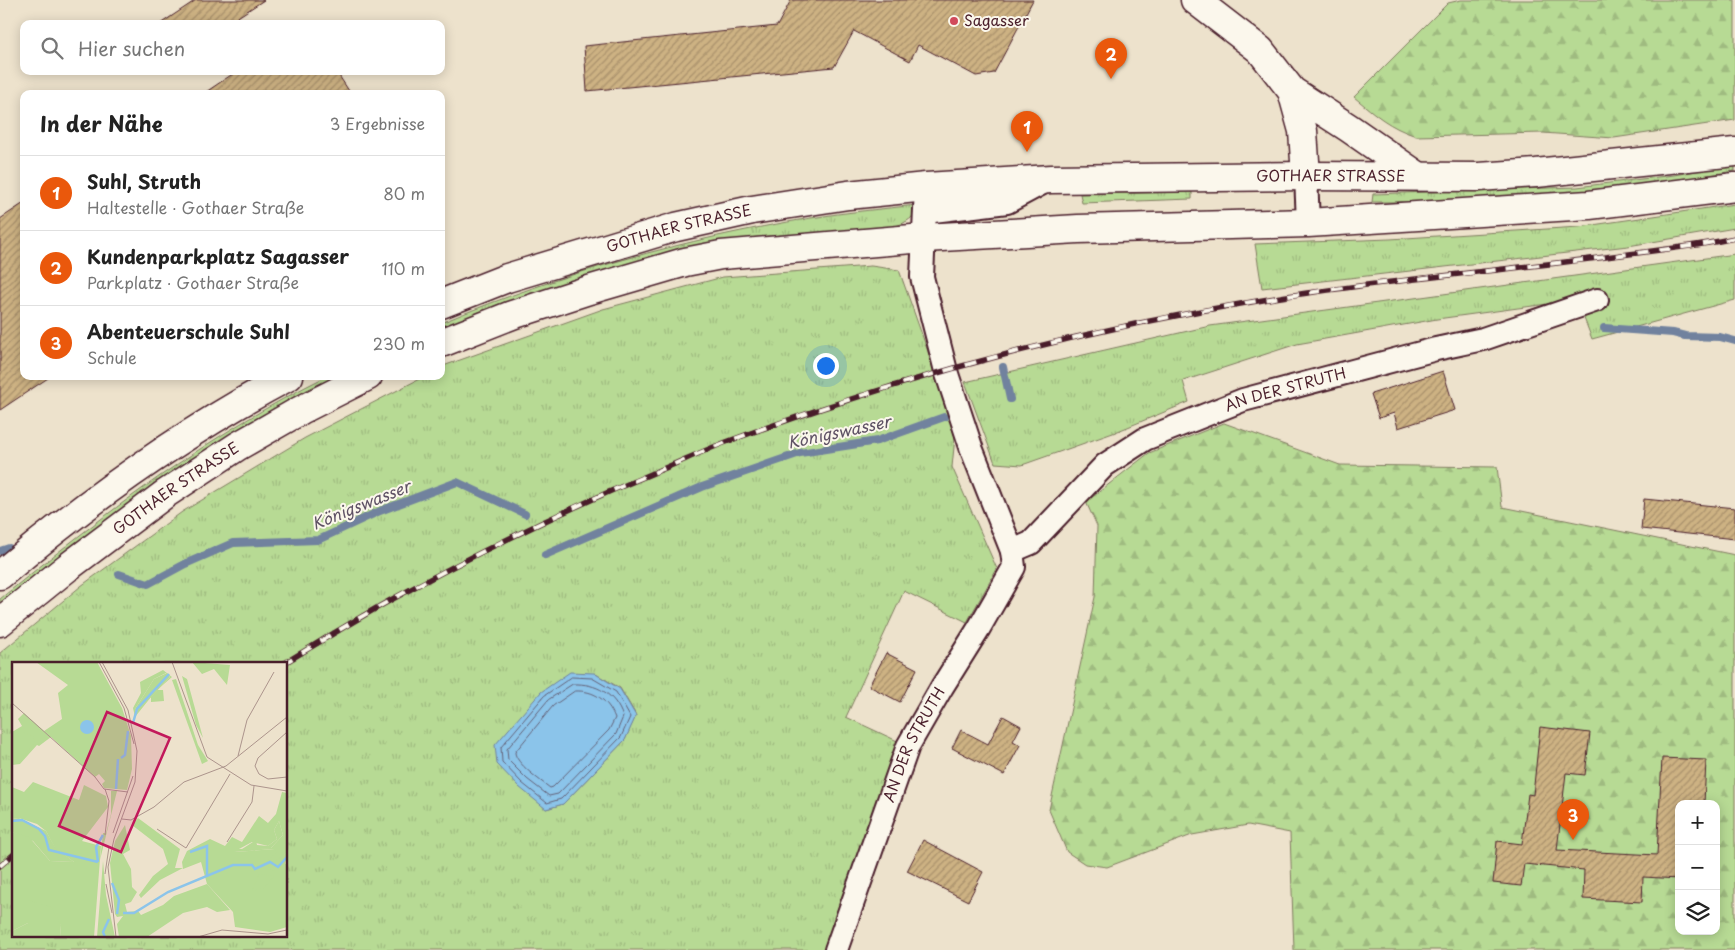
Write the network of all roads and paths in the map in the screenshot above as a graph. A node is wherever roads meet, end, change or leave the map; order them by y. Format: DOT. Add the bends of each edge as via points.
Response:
graph roads {
  1 [pos="1195,0"];
  2 [pos="1292,92"];
  3 [pos="1735,152"];
  4 [pos="1306,176"];
  5 [pos="1418,176"];
  6 [pos="1735,187"];
  7 [pos="925,212"];
  8 [pos="1308,223"];
  9 [pos="1597,300"];
  10 [pos="445,302"];
  11 [pos="445,341"];
  12 [pos="282,380"];
  13 [pos="360,380"];
  14 [pos="1012,551"];
  15 [pos="0,575"];
  16 [pos="0,622"];
  17 [pos="836,950"];
  1 -- 2 [label="main road" via="1260,50"];
  2 -- 4 [label="main road" via="1303,131"];
  2 -- 5 [label="main road"];
  3 -- 5 [label="main road, GOTHAER STRASSE" via="1536,174"];
  4 -- 5 [label="main road, GOTHAER STRASSE"];
  4 -- 7 [label="main road, GOTHAER STRASSE" via="1052,179"];
  4 -- 8 [label="street"];
  6 -- 8 [label="main road, GOTHAER STRASSE" via="1589,205"];
  7 -- 8 [label="main road, GOTHAER STRASSE" via="1078,229"];
  7 -- 10 [label="main road, GOTHAER STRASSE" via="848,195 752,210 676,227 507,278"];
  7 -- 11 [label="main road, GOTHAER STRASSE" via="685,262 512,315"];
  7 -- 14 [label="street, AN DER STRUTH" via="922,277 946,371 972,450"];
  9 -- 14 [label="street, AN DER STRUTH" via="1483,339 1243,400 1145,438 1105,465 1030,544"];
  12 -- 15 [label="main road" via="201,426 137,468"];
  13 -- 16 [label="main road, GOTHAER STRASSE" via="238,446 165,494"];
  14 -- 17 [label="street, AN DER STRUTH" via="1014,567 908,746"];
}
